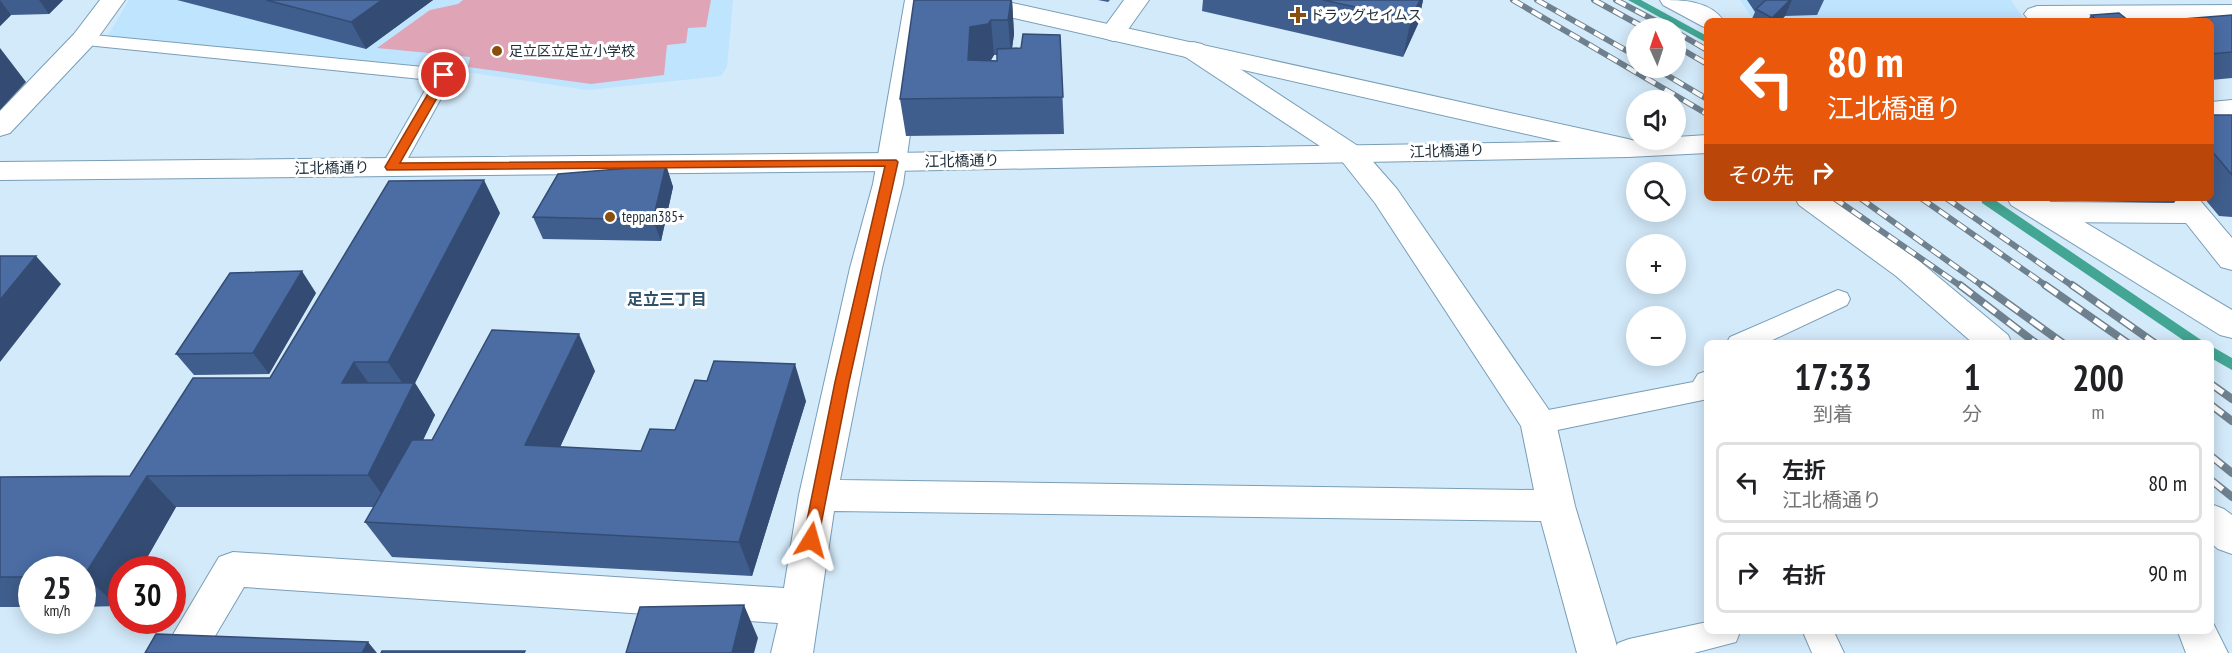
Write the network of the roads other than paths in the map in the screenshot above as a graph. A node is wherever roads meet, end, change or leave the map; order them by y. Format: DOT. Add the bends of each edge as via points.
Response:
graph roads {
  1 [pos="113,0"];
  2 [pos="917,0"];
  3 [pos="965,0"];
  4 [pos="1137,0"];
  5 [pos="1672,0"];
  6 [pos="2035,12"];
  7 [pos="2232,13"];
  8 [pos="1706,18"];
  9 [pos="1113,33"];
  10 [pos="83,40"];
  11 [pos="1193,50"];
  12 [pos="2232,108"];
  13 [pos="2214,110"];
  14 [pos="0,128"];
  15 [pos="1704,144"];
  16 [pos="1686,145"];
  17 [pos="1626,148"];
  18 [pos="1626,148"];
  19 [pos="1351,154"];
  20 [pos="892,162"];
  21 [pos="392,167"];
  22 [pos="0,171"];
  23 [pos="1814,201"];
  24 [pos="2035,205"];
  25 [pos="2188,205"];
  26 [pos="2232,259"];
  27 [pos="1838,299"];
  28 [pos="2232,326"];
  29 [pos="1748,340"];
  30 [pos="1991,340"];
  31 [pos="1704,388"];
  32 [pos="1538,423"];
  33 [pos="818,495"];
  34 [pos="1556,506"];
  35 [pos="2214,523"];
  36 [pos="2232,538"];
  37 [pos="801,607"];
  38 [pos="1716,634"];
  39 [pos="1819,634"];
  40 [pos="2199,634"];
  41 [pos="183,653"];
  42 [pos="792,653"];
  43 [pos="1598,653"];
  44 [pos="1629,653"];
  45 [pos="1828,653"];
  46 [pos="2207,653"];
  1 -- 10 [label="street"];
  2 -- 20 [label="street"];
  3 -- 9 [label="street"];
  4 -- 9 [label="street"];
  5 -- 8 [label="street"];
  6 -- 7 [label="street"];
  9 -- 11 [label="street"];
  10 -- 14 [label="street"];
  10 -- 21 [label="lane" via="444,75"];
  11 -- 17 [label="street"];
  11 -- 19 [label="street"];
  12 -- 13 [label="street"];
  15 -- 16 [label="street, 江北橋通り"];
  18 -- 19 [label="street, 江北橋通り"];
  19 -- 20 [label="street, 江北橋通り"];
  19 -- 32 [label="street" via="1386,196"];
  20 -- 21 [label="street, 江北橋通り"];
  20 -- 33 [label="street"];
  21 -- 22 [label="street, 江北橋通り"];
  23 -- 30 [label="street" via="1907,268"];
  24 -- 25 [label="street"];
  24 -- 28 [label="street"];
  25 -- 26 [label="street"];
  27 -- 29 [label="lane"];
  31 -- 32 [label="lane"];
  32 -- 34 [label="street"];
  33 -- 34 [label="street"];
  33 -- 37 [label="street"];
  34 -- 43 [label="street"];
  35 -- 36 [label="street"];
  37 -- 41 [label="street" via="233,569"];
  37 -- 42 [label="street"];
  38 -- 44 [label="lane"];
  39 -- 45 [label="lane"];
  40 -- 46 [label="street"];
}
